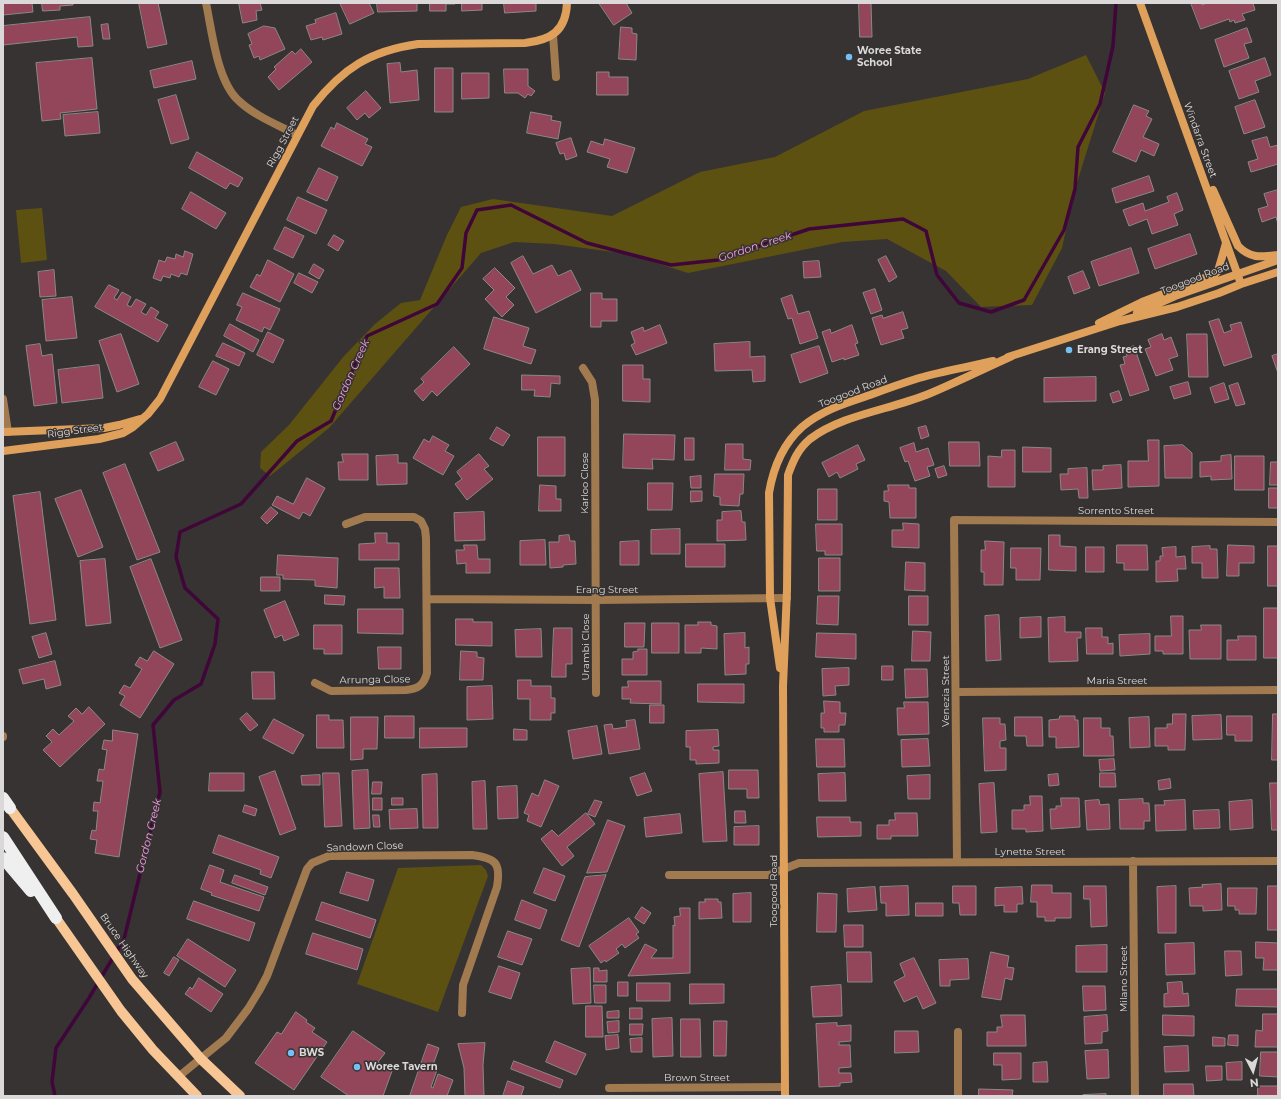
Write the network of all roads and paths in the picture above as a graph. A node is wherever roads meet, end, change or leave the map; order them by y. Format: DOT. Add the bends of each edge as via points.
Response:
graph roads {
  1 [pos="206,3"];
  2 [pos="567,3"];
  3 [pos="1140,3"];
  4 [pos="553,35"];
  5 [pos="556,78"];
  6 [pos="1183,121"];
  7 [pos="297,135"];
  8 [pos="1226,243"];
  9 [pos="1278,255"];
  10 [pos="1278,260"];
  11 [pos="1278,272"];
  12 [pos="1238,273"];
  13 [pos="1241,284"];
  14 [pos="1120,321"];
  15 [pos="1072,337"];
  16 [pos="1012,356"];
  17 [pos="583,368"];
  18 [pos="3,399"];
  19 [pos="145,417"];
  20 [pos="84,429"];
  21 [pos="5,432"];
  22 [pos="3,440"];
  23 [pos="85,440"];
  24 [pos="3,451"];
  25 [pos="954,520"];
  26 [pos="1278,522"];
  27 [pos="346,524"];
  28 [pos="770,598"];
  29 [pos="787,598"];
  30 [pos="427,599"];
  31 [pos="596,600"];
  32 [pos="315,683"];
  33 [pos="783,686"];
  34 [pos="1278,690"];
  35 [pos="956,692"];
  36 [pos="596,694"];
  37 [pos="7,803"];
  38 [pos="3,837"];
  39 [pos="3,858"];
  40 [pos="1133,861"];
  41 [pos="1278,861"];
  42 [pos="957,862"];
  43 [pos="784,870"];
  44 [pos="669,875"];
  45 [pos="56,918"];
  46 [pos="462,1013"];
  47 [pos="958,1032"];
  48 [pos="201,1058"];
  49 [pos="178,1077"];
  50 [pos="785,1087"];
  51 [pos="609,1088"];
  52 [pos="197,1096"];
  53 [pos="240,1096"];
  54 [pos="785,1096"];
  55 [pos="958,1096"];
  56 [pos="1135,1096"];
  1 -- 7 [label="street" via="220,70 232,92 253,111"];
  2 -- 4 [label="street" via="564,23"];
  3 -- 6 [label="street, Windarra Street"];
  4 -- 5 [label="street"];
  4 -- 7 [label="street, Rigg Street" via="539,42 418,44 389,49 355,65 327,89 313,106"];
  6 -- 8 [label="street, Windarra Street"];
  6 -- 9 [label="street" via="1238,246 1251,256"];
  7 -- 19 [label="street, Rigg Street" via="160,399"];
  8 -- 12 [label="street, Windarra Street"];
  8 -- 15 [label="street" via="1215,274 1142,302"];
  10 -- 12 [label="street, Toogood Road"];
  11 -- 13 [label="street, Toogood Road"];
  12 -- 13 [label="street, Windarra Street"];
  12 -- 14 [label="street, Toogood Road" via="1176,296"];
  13 -- 14 [label="street, Toogood Road" via="1177,307"];
  14 -- 15 [label="street, Toogood Road"];
  15 -- 16 [label="street, Toogood Road"];
  16 -- 28 [label="street, Toogood Road" via="920,378 830,408 801,428 778,460 769,493"];
  16 -- 29 [label="street, Toogood Road" via="926,395 832,426 809,440 799,450 788,475"];
  17 -- 31 [label="street, Karloo Close" via="592,382 595,400"];
  18 -- 21 [label="street"];
  19 -- 20 [label="street, Rigg Street" via="114,426"];
  19 -- 23 [label="street, Rigg Street" via="123,433"];
  20 -- 21 [label="street, Rigg Street"];
  20 -- 23 [label="street"];
  21 -- 22 [label="street"];
  23 -- 24 [label="street, Rigg Street"];
  25 -- 26 [label="street, Sorrento Street"];
  25 -- 35 [label="street, Venezia Street"];
  27 -- 30 [label="street, Arrunga Close" via="366,517 414,517 422,521 426,538"];
  28 -- 29 [label="street, Erang Street"];
  28 -- 31 [label="street, Erang Street"];
  28 -- 33 [label="street, Toogood Road"];
  29 -- 33 [label="street, Toogood Road"];
  30 -- 31 [label="street, Erang Street"];
  30 -- 32 [label="street, Arrunga Close" via="427,673 421,686 414,690 331,691"];
  31 -- 36 [label="street, Urambi Close"];
  33 -- 43 [label="street, Toogood Road"];
  34 -- 35 [label="street, Maria Street"];
  35 -- 42 [label="street, Venezia Street"];
  37 -- 48 [label="main road, Bruce Highway" via="132,979"];
  38 -- 45 [label="highway"];
  39 -- 45 [label="highway"];
  40 -- 41 [label="street, Lynette Street"];
  40 -- 42 [label="street, Lynette Street"];
  40 -- 56 [label="street, Milano Street"];
  42 -- 43 [label="street, Lynette Street" via="799,863"];
  43 -- 44 [label="street, Lynette Street" via="769,875"];
  43 -- 50 [label="street, Toogood Road"];
  45 -- 49 [label="main road" via="121,1011"];
  46 -- 48 [label="street, Sandown Close" via="463,985 497,887 497,865 487,857 472,855 329,856 312,863 307,869 267,976 248,1009 226,1038"];
  47 -- 55 [label="street"];
  48 -- 49 [label="street, Sandown Close"];
  48 -- 53 [label="main road, Bruce Highway"];
  49 -- 52 [label="main road"];
  50 -- 51 [label="street, Brown Street"];
  50 -- 54 [label="street, Toogood Road"];
}
